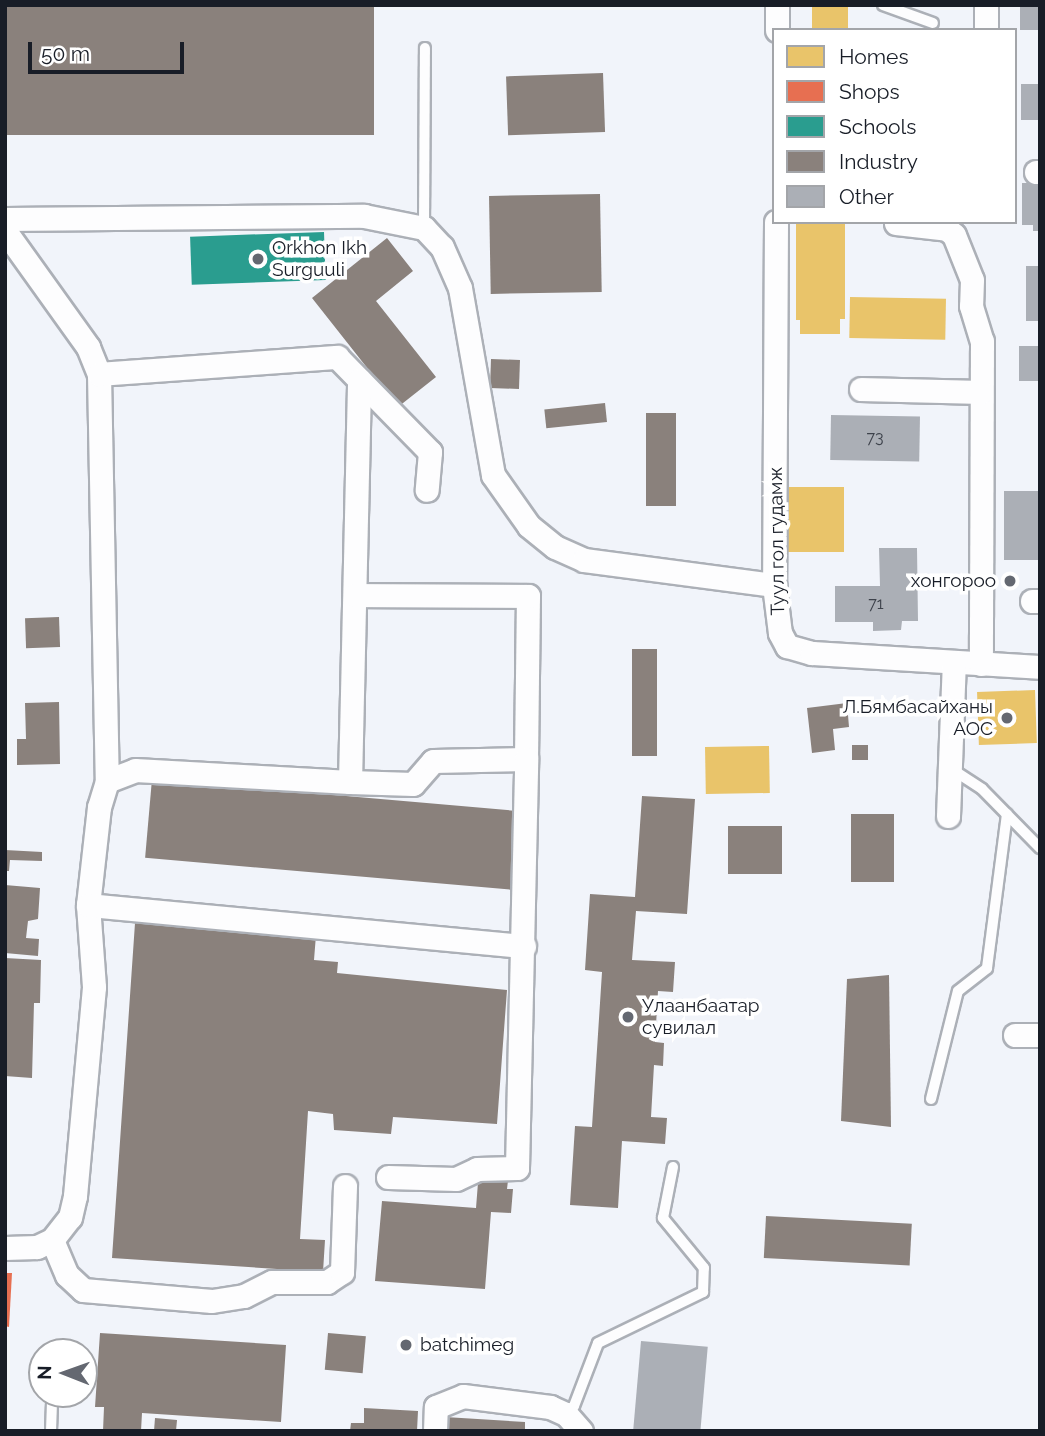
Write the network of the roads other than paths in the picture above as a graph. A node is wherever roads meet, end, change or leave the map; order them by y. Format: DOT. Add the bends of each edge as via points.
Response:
graph roads {
  1 [pos="777,5"];
  2 [pos="883,5"];
  3 [pos="986,5"];
  4 [pos="933,23"];
  5 [pos="777,28"];
  6 [pos="986,28"];
  7 [pos="425,48"];
  8 [pos="5,219"];
  9 [pos="776,224"];
  10 [pos="916,224"];
  11 [pos="424,228"];
  12 [pos="5,231"];
  13 [pos="99,374"];
  14 [pos="359,380"];
  15 [pos="861,389"];
  16 [pos="981,392"];
  17 [pos="427,490"];
  18 [pos="774,585"];
  19 [pos="355,595"];
  20 [pos="954,662"];
  21 [pos="981,664"];
  22 [pos="1040,667"];
  23 [pos="526,759"];
  24 [pos="950,768"];
  25 [pos="107,781"];
  26 [pos="350,782"];
  27 [pos="1007,814"];
  28 [pos="948,816"];
  29 [pos="1040,848"];
  30 [pos="88,905"];
  31 [pos="524,946"];
  32 [pos="1015,1035"];
  33 [pos="1040,1035"];
  34 [pos="931,1099"];
  35 [pos="673,1167"];
  36 [pos="388,1177"];
  37 [pos="345,1186"];
  38 [pos="52,1240"];
  39 [pos="5,1248"];
  40 [pos="52,1408"];
  41 [pos="573,1423"];
  42 [pos="51,1431"];
  43 [pos="435,1431"];
  1 -- 5 [label="street"];
  2 -- 4 [label="lane"];
  3 -- 6 [label="street"];
  7 -- 11 [label="lane"];
  8 -- 11 [label="street" via="364,216"];
  9 -- 18 [label="street, Туул гол гудамж"];
  10 -- 16 [label="street" via="937,225 954,235 972,280 971,306 982,341"];
  11 -- 18 [label="street" via="442,247 460,288 494,475 529,526 555,547 584,560"];
  12 -- 13 [label="street" via="88,347"];
  13 -- 14 [label="street" via="337,357"];
  13 -- 25 [label="street"];
  14 -- 17 [label="street" via="430,452"];
  14 -- 19 [label="street"];
  15 -- 16 [label="street"];
  16 -- 21 [label="street"];
  18 -- 20 [label="street, Туул гол гудамж" via="780,633 787,646 812,653"];
  19 -- 23 [label="street" via="527,596"];
  19 -- 26 [label="street"];
  20 -- 21 [label="street, Туул гол гудамж"];
  20 -- 24 [label="street"];
  21 -- 22 [label="street, Туул гол гудамж"];
  23 -- 26 [label="street" via="433,761 413,784"];
  23 -- 31 [label="street"];
  24 -- 27 [label="lane" via="982,789"];
  24 -- 28 [label="street"];
  25 -- 26 [label="street" via="135,770"];
  25 -- 30 [label="street" via="99,807"];
  27 -- 29 [label="lane"];
  27 -- 34 [label="lane" via="987,968 958,991"];
  30 -- 31 [label="street"];
  30 -- 38 [label="street" via="94,987 75,1196 70,1217"];
  31 -- 36 [label="street" via="516,1168 477,1169 456,1179"];
  32 -- 33 [label="street"];
  35 -- 41 [label="lane" via="663,1218 704,1268 703,1292 598,1343 574,1406"];
  37 -- 38 [label="street" via="342,1272 327,1282 272,1282 244,1296 212,1301 83,1290 67,1275"];
  38 -- 39 [label="street" via="37,1247"];
  40 -- 42 [label="lane"];
  41 -- 43 [label="street" via="550,1407 463,1396 436,1407"];
}
